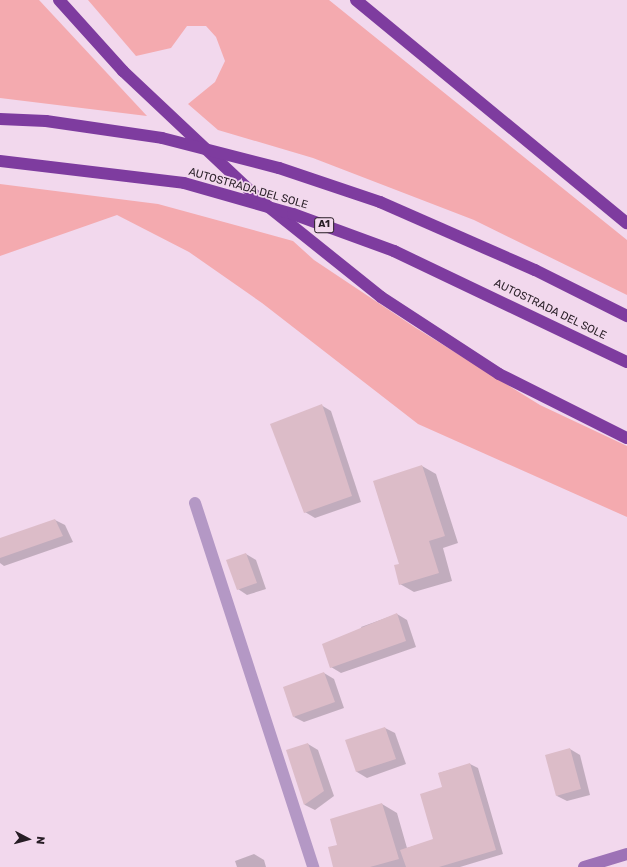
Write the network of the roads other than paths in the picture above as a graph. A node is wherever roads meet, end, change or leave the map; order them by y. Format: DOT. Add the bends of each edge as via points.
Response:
graph roads {
  1 [pos="59,0"];
  2 [pos="356,0"];
  3 [pos="0,119"];
  4 [pos="0,161"];
  5 [pos="627,223"];
  6 [pos="627,316"];
  7 [pos="627,362"];
  8 [pos="627,438"];
  9 [pos="195,503"];
  10 [pos="627,854"];
  11 [pos="313,867"];
  12 [pos="584,867"];
  1 -- 8 [label="highway" via="123,70 260,200 381,297 499,374"];
  2 -- 5 [label="highway"];
  3 -- 6 [label="highway" via="46,121 162,138 279,168 380,202 535,270"];
  4 -- 7 [label="highway, AUTOSTRADA DEL SOLE / A1" via="184,183 293,214 394,251"];
  9 -- 11 [label="street"];
  10 -- 12 [label="street"];
}
